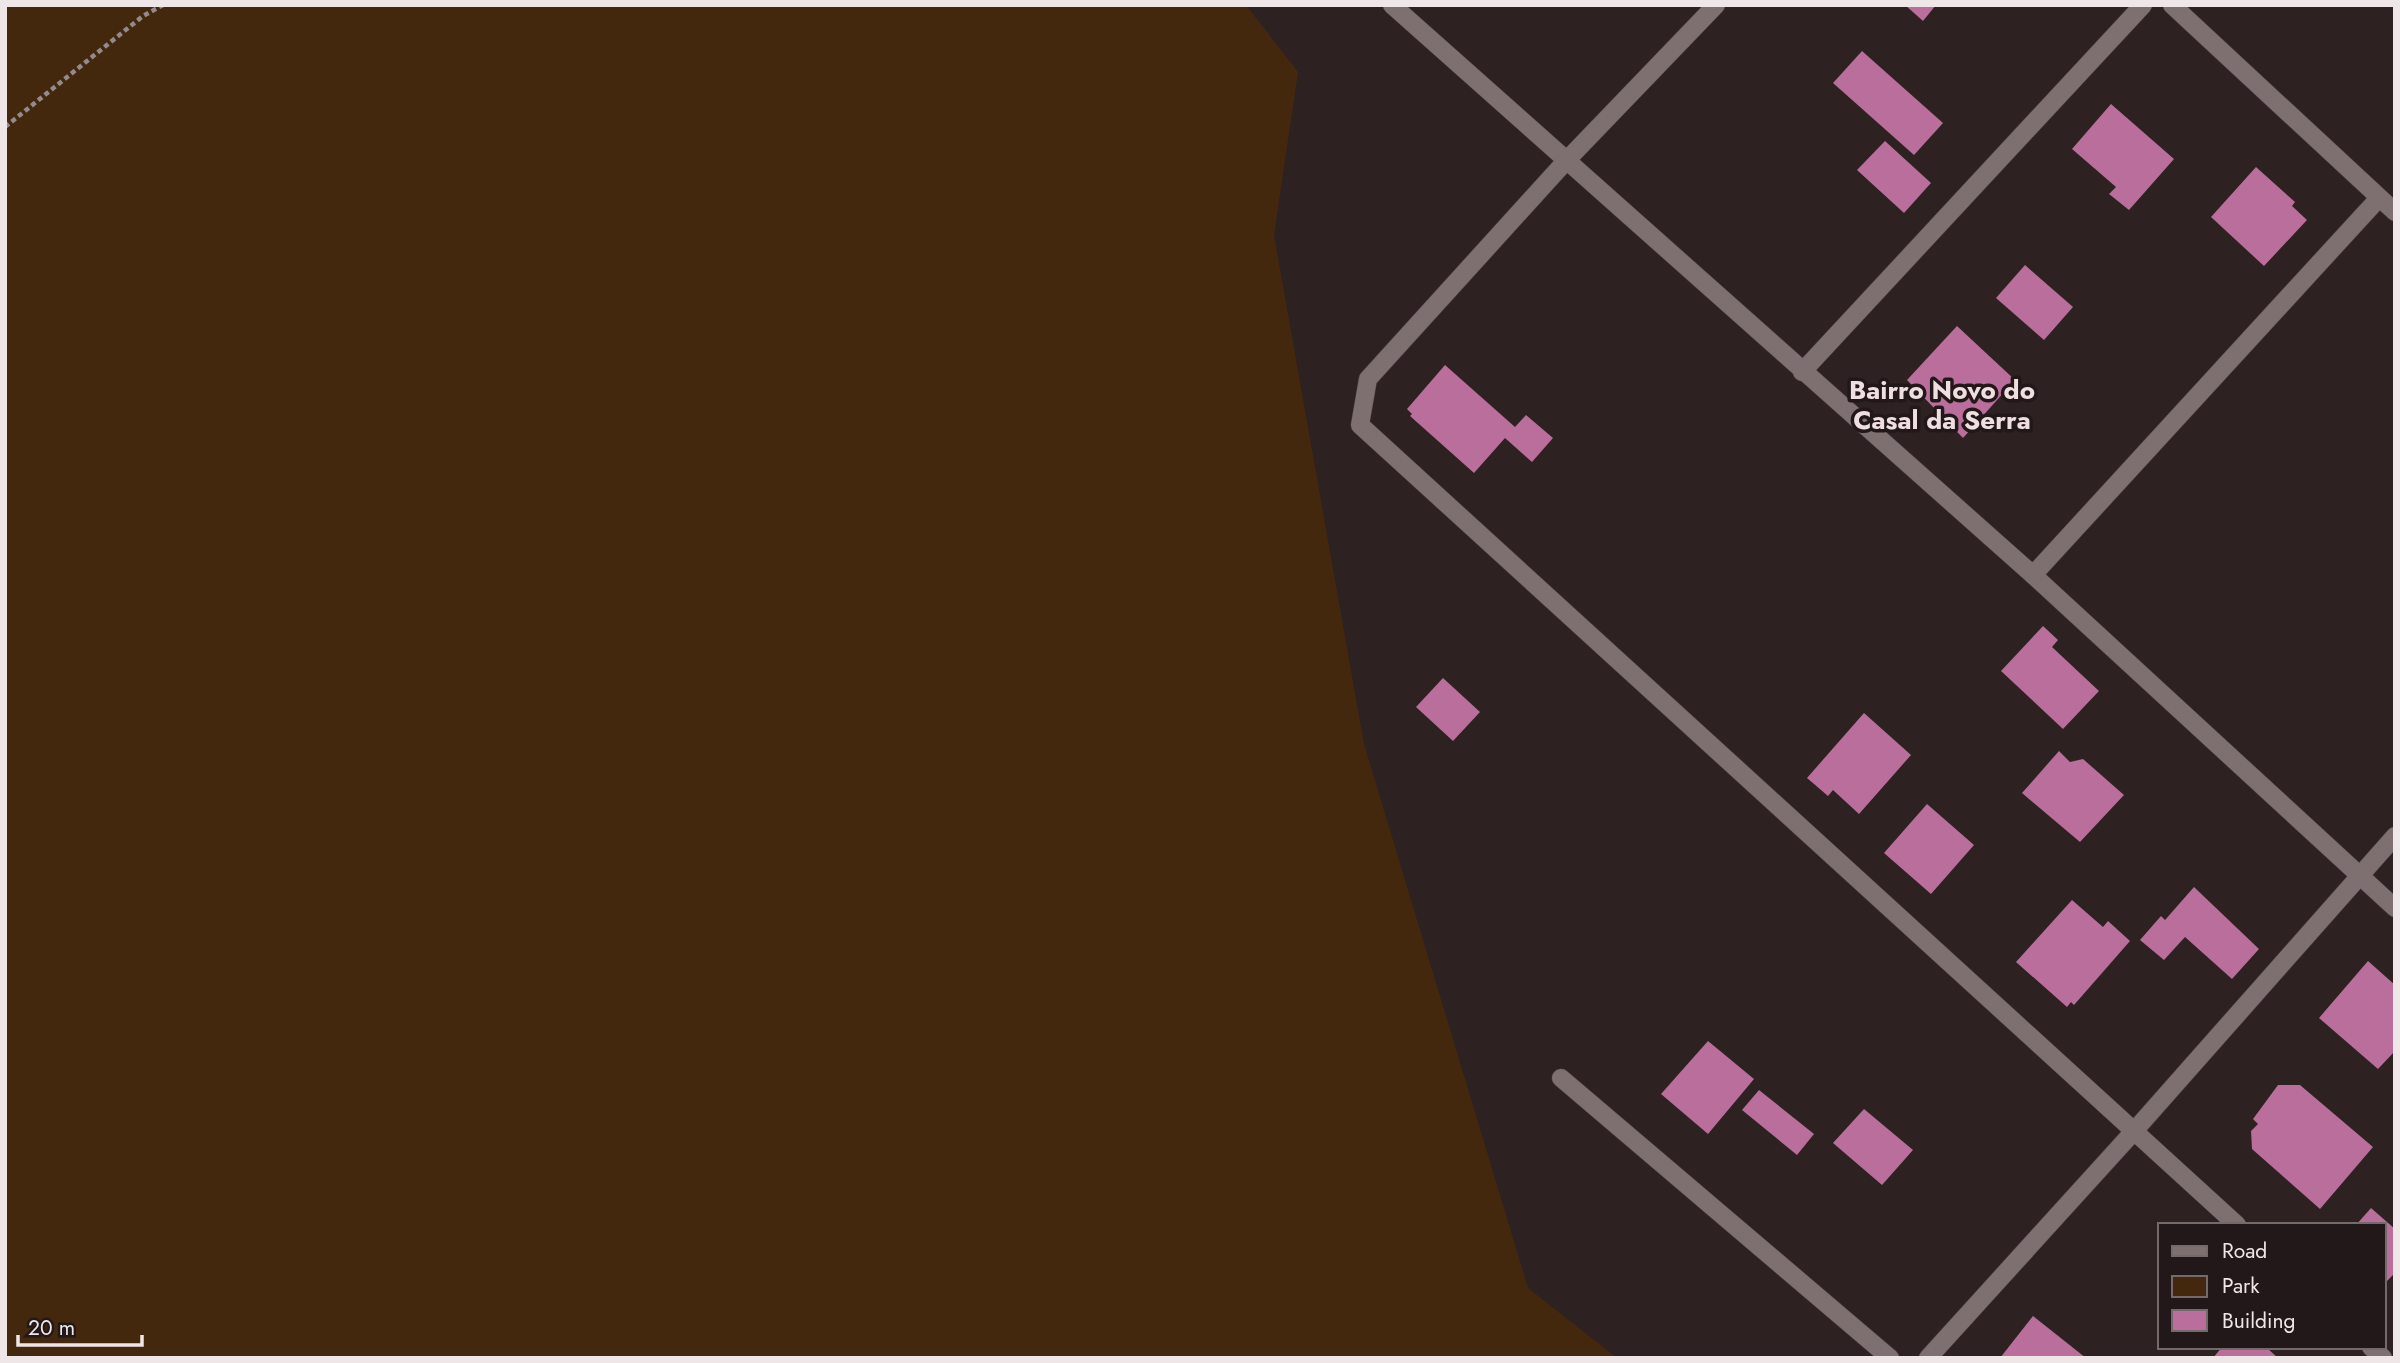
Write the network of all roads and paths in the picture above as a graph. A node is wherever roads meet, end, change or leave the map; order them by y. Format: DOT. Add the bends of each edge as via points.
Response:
graph roads {
  1 [pos="163,5"];
  2 [pos="1392,5"];
  3 [pos="1716,5"];
  4 [pos="2143,5"];
  5 [pos="2172,5"];
  6 [pos="5,127"];
  7 [pos="1565,162"];
  8 [pos="2379,198"];
  9 [pos="2395,212"];
  10 [pos="1802,372"];
  11 [pos="2033,575"];
  12 [pos="2395,836"];
  13 [pos="2359,877"];
  14 [pos="2395,908"];
  15 [pos="1561,1078"];
  16 [pos="2135,1130"];
  17 [pos="2235,1223"];
  18 [pos="1889,1358"];
  19 [pos="1928,1358"];
  1 -- 6 [label="path" via="143,16"];
  2 -- 7 [label="street"];
  3 -- 7 [label="street"];
  4 -- 10 [label="street"];
  5 -- 8 [label="street"];
  7 -- 10 [label="street"];
  7 -- 16 [label="street" via="1368,379 1360,425"];
  8 -- 9 [label="street"];
  8 -- 11 [label="street"];
  10 -- 11 [label="street"];
  11 -- 13 [label="street"];
  12 -- 13 [label="street"];
  13 -- 14 [label="street"];
  13 -- 16 [label="street"];
  15 -- 18 [label="street"];
  16 -- 17 [label="street"];
  16 -- 19 [label="street"];
}
